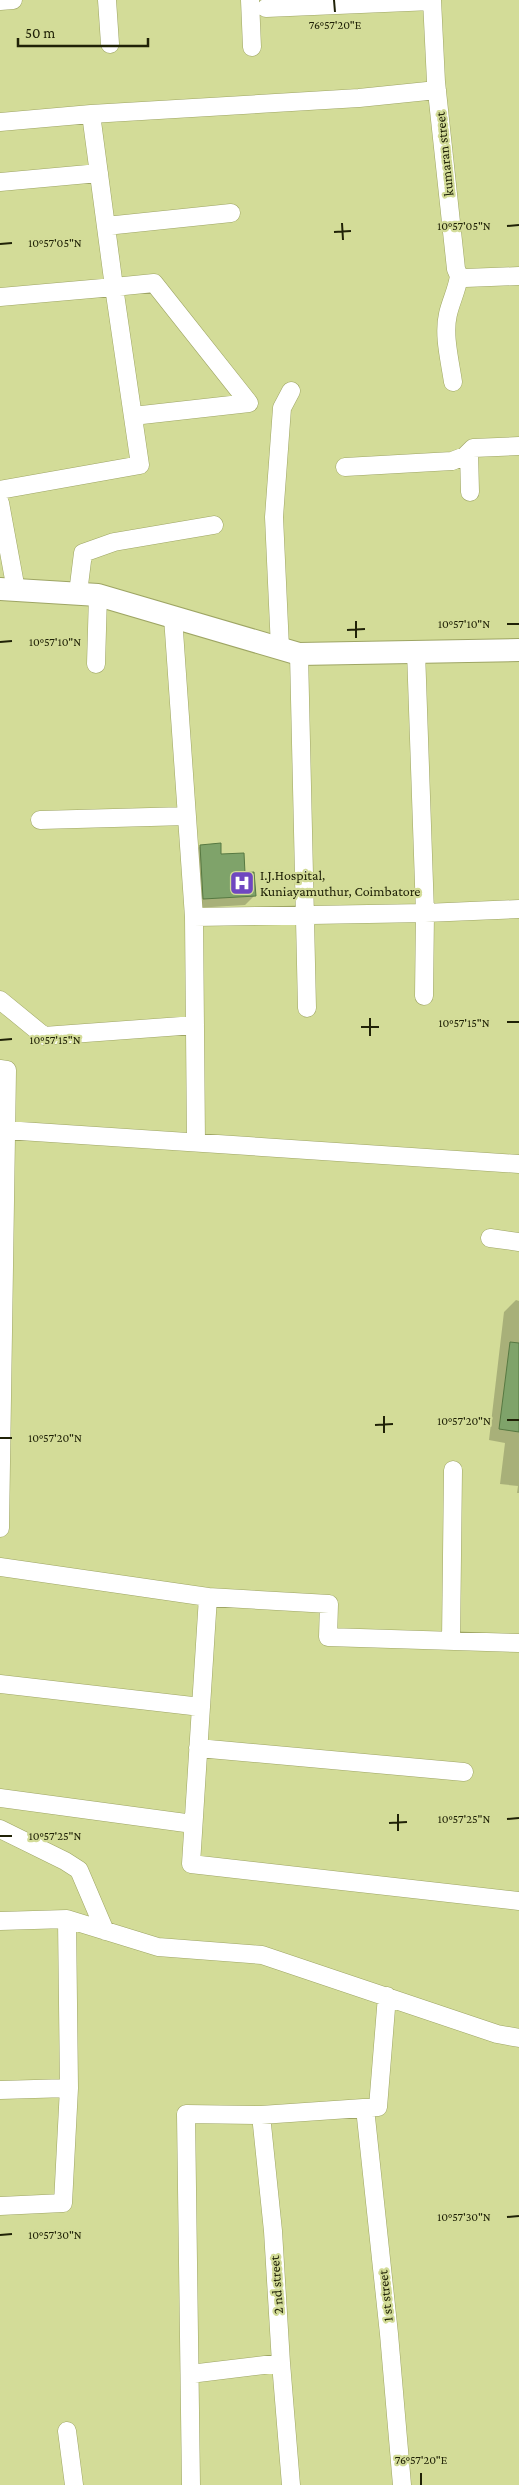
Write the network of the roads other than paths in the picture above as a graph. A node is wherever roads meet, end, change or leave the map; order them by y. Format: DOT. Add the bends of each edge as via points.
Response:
graph roads {
  1 [pos="13,0"];
  2 [pos="107,0"];
  3 [pos="250,0"];
  4 [pos="0,1"];
  5 [pos="432,1"];
  6 [pos="266,8"];
  7 [pos="110,44"];
  8 [pos="252,47"];
  9 [pos="437,90"];
  10 [pos="91,114"];
  11 [pos="0,122"];
  12 [pos="99,173"];
  13 [pos="0,182"];
  14 [pos="231,212"];
  15 [pos="106,226"];
  16 [pos="459,276"];
  17 [pos="519,276"];
  18 [pos="114,288"];
  19 [pos="0,297"];
  20 [pos="453,382"];
  21 [pos="291,390"];
  22 [pos="133,416"];
  23 [pos="519,446"];
  24 [pos="469,453"];
  25 [pos="345,467"];
  26 [pos="0,490"];
  27 [pos="470,492"];
  28 [pos="0,503"];
  29 [pos="214,524"];
  30 [pos="8,589"];
  31 [pos="88,594"];
  32 [pos="173,617"];
  33 [pos="519,650"];
  34 [pos="289,651"];
  35 [pos="416,651"];
  36 [pos="96,664"];
  37 [pos="187,816"];
  38 [pos="40,820"];
  39 [pos="519,909"];
  40 [pos="425,913"];
  41 [pos="305,915"];
  42 [pos="194,916"];
  43 [pos="424,996"];
  44 [pos="0,1000"];
  45 [pos="307,1008"];
  46 [pos="195,1025"];
  47 [pos="0,1069"];
  48 [pos="6,1130"];
  49 [pos="196,1142"];
  50 [pos="519,1164"];
  51 [pos="2,1207"];
  52 [pos="490,1238"];
  53 [pos="519,1242"];
  54 [pos="1,1320"];
  55 [pos="453,1470"];
  56 [pos="0,1528"];
  57 [pos="0,1566"];
  58 [pos="208,1597"];
  59 [pos="451,1641"];
  60 [pos="519,1643"];
  61 [pos="0,1684"];
  62 [pos="201,1706"];
  63 [pos="198,1748"];
  64 [pos="464,1772"];
  65 [pos="0,1798"];
  66 [pos="193,1824"];
  67 [pos="0,1829"];
  68 [pos="519,1901"];
  69 [pos="67,1919"];
  70 [pos="0,1921"];
  71 [pos="105,1931"];
  72 [pos="387,1996"];
  73 [pos="519,2038"];
  74 [pos="69,2088"];
  75 [pos="0,2090"];
  76 [pos="365,2108"];
  77 [pos="261,2115"];
  78 [pos="0,2206"];
  79 [pos="281,2363"];
  80 [pos="190,2374"];
  81 [pos="67,2431"];
  82 [pos="74,2485"];
  83 [pos="191,2485"];
  84 [pos="291,2485"];
  85 [pos="402,2485"];
  1 -- 4 [label="street"];
  2 -- 7 [label="street"];
  3 -- 8 [label="street"];
  5 -- 6 [label="street"];
  5 -- 9 [label="street, kumaran street"];
  9 -- 10 [label="street" via="359,98"];
  9 -- 16 [label="street, kumaran street"];
  10 -- 11 [label="street"];
  10 -- 12 [label="street"];
  12 -- 13 [label="street"];
  12 -- 15 [label="street"];
  14 -- 15 [label="street"];
  15 -- 18 [label="street"];
  16 -- 17 [label="street"];
  16 -- 20 [label="street" via="446,327"];
  18 -- 19 [label="street"];
  18 -- 22 [label="street"];
  18 -- 22 [label="street" via="154,283 249,404"];
  21 -- 34 [label="street" via="282,408 274,517"];
  22 -- 26 [label="street" via="140,465"];
  23 -- 24 [label="street" via="473,448"];
  24 -- 25 [label="street" via="452,461"];
  24 -- 27 [label="street"];
  28 -- 30 [label="street"];
  29 -- 31 [label="street" via="114,542 83,554"];
  30 -- 31 [label="street"];
  31 -- 32 [label="street"];
  31 -- 36 [label="street"];
  32 -- 34 [label="street"];
  32 -- 37 [label="street"];
  33 -- 35 [label="street"];
  34 -- 35 [label="street"];
  34 -- 41 [label="street"];
  35 -- 40 [label="street"];
  37 -- 38 [label="street"];
  37 -- 42 [label="street"];
  39 -- 40 [label="street"];
  40 -- 41 [label="street"];
  40 -- 43 [label="street"];
  41 -- 42 [label="street"];
  41 -- 45 [label="street"];
  42 -- 46 [label="street"];
  44 -- 46 [label="street" via="44,1036"];
  46 -- 49 [label="street"];
  47 -- 48 [label="street" via="7,1070"];
  48 -- 49 [label="street"];
  48 -- 51 [label="street"];
  49 -- 50 [label="street"];
  51 -- 54 [label="street"];
  52 -- 53 [label="street"];
  54 -- 56 [label="street"];
  55 -- 59 [label="street"];
  57 -- 58 [label="street"];
  58 -- 59 [label="street" via="329,1604 328,1637"];
  58 -- 62 [label="street"];
  59 -- 60 [label="street"];
  61 -- 62 [label="street"];
  62 -- 63 [label="street"];
  63 -- 64 [label="street"];
  63 -- 66 [label="street"];
  65 -- 66 [label="street"];
  66 -- 68 [label="street" via="191,1864"];
  67 -- 71 [label="street" via="79,1870"];
  69 -- 70 [label="street"];
  69 -- 71 [label="street"];
  69 -- 74 [label="street"];
  71 -- 72 [label="street" via="158,1947 262,1955"];
  72 -- 73 [label="street" via="498,2034"];
  72 -- 76 [label="street" via="378,2107"];
  74 -- 75 [label="street"];
  74 -- 78 [label="street" via="63,2203"];
  76 -- 77 [label="street"];
  76 -- 85 [label="street, 1 st street" via="390,2334"];
  77 -- 79 [label="street, 2 nd street" via="273,2231"];
  77 -- 80 [label="street" via="186,2114"];
  79 -- 80 [label="street"];
  79 -- 84 [label="street, 2 nd street"];
  80 -- 83 [label="street"];
  81 -- 82 [label="street"];
}
